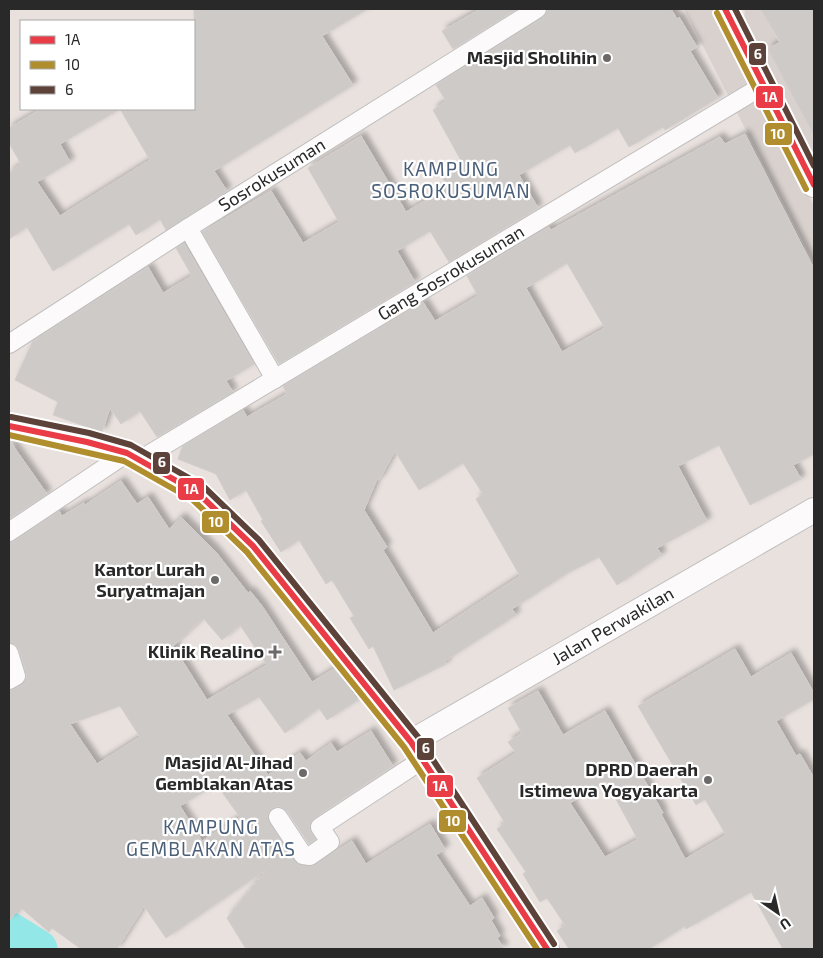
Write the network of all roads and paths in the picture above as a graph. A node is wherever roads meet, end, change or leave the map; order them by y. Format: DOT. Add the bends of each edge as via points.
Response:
graph roads {
  1 [pos="537,9"];
  2 [pos="725,9"];
  3 [pos="764,85"];
  4 [pos="814,185"];
  5 [pos="188,228"];
  6 [pos="9,344"];
  7 [pos="275,379"];
  8 [pos="9,426"];
  9 [pos="133,457"];
  10 [pos="814,510"];
  11 [pos="9,532"];
  12 [pos="9,653"];
  13 [pos="9,680"];
  14 [pos="417,751"];
  15 [pos="278,817"];
  16 [pos="547,949"];
  1 -- 5 [label="street, Sosrokusuman"];
  2 -- 3 [label="main road"];
  3 -- 4 [label="main road"];
  3 -- 7 [label="street, Gang Sosrokusuman"];
  5 -- 6 [label="street, Sosrokusuman"];
  5 -- 7 [label="street"];
  7 -- 9 [label="street, Gang Sosrokusuman"];
  8 -- 9 [label="main road" via="87,442"];
  9 -- 11 [label="street, Gang Sosrokusuman"];
  9 -- 14 [label="main road" via="198,493 252,546"];
  10 -- 14 [label="main road, Jalan Perwakilan"];
  12 -- 13 [label="street" via="16,676"];
  14 -- 15 [label="street" via="320,827 330,842 310,856 304,855"];
  14 -- 16 [label="main road"];
}
